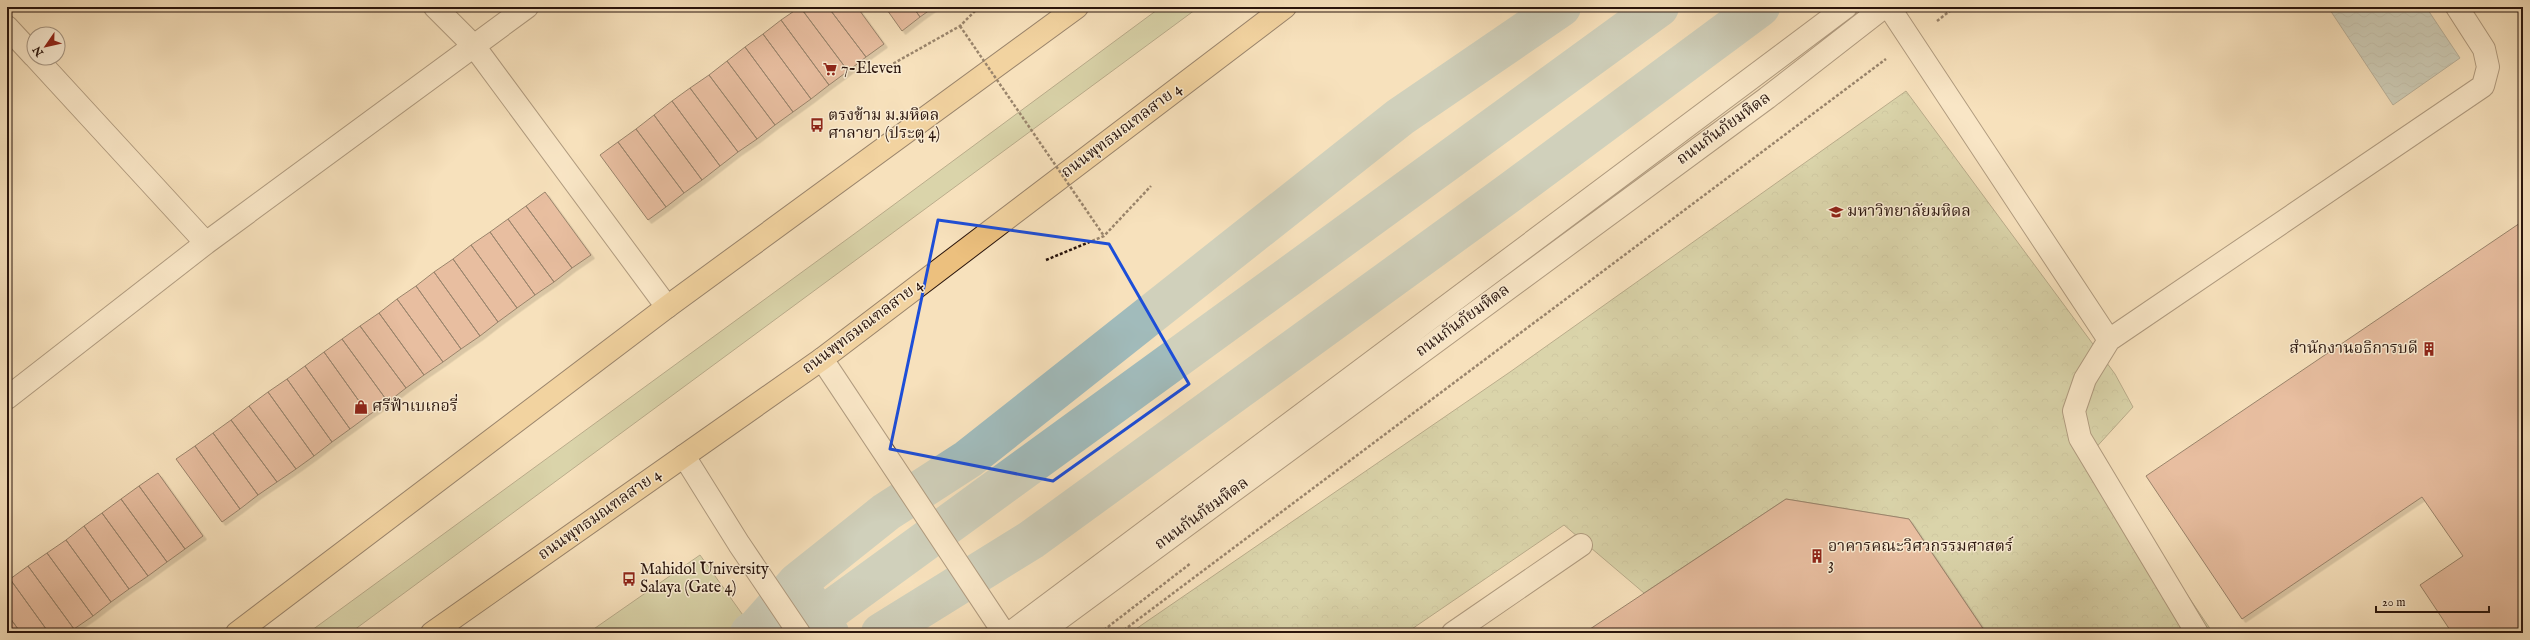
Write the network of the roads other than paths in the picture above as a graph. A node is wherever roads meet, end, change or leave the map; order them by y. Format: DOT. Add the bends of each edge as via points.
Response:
graph roads {
  1 [pos="435,7"];
  2 [pos="527,7"];
  3 [pos="1077,7"];
  4 [pos="1285,7"];
  5 [pos="1846,7"];
  6 [pos="1884,7"];
  7 [pos="1889,7"];
  8 [pos="2457,7"];
  9 [pos="7,27"];
  10 [pos="474,46"];
  11 [pos="26,47"];
  12 [pos="43,66"];
  13 [pos="206,243"];
  14 [pos="667,307"];
  15 [pos="2109,340"];
  16 [pos="822,359"];
  17 [pos="7,398"];
  18 [pos="684,456"];
  19 [pos="1581,545"];
  20 [pos="237,633"];
  21 [pos="432,633"];
  22 [pos="798,633"];
  23 [pos="1004,633"];
  24 [pos="1010,633"];
  25 [pos="1040,633"];
  26 [pos="1453,633"];
  27 [pos="2197,633"];
  1 -- 10 [label="street"];
  2 -- 10 [label="street"];
  3 -- 14 [label="main road"];
  4 -- 16 [label="main road, ถนนพุทธมณฑลสาย 4"];
  5 -- 24 [label="street, ถนนกันภัยมหิดล"];
  6 -- 25 [label="street, ถนนกันภัยมหิดล" via="1754,107"];
  7 -- 15 [label="street"];
  8 -- 15 [label="street" via="2484,49 2488,67 2483,86"];
  9 -- 11 [label="street"];
  10 -- 13 [label="street"];
  10 -- 14 [label="street"];
  12 -- 13 [label="street"];
  13 -- 17 [label="street"];
  14 -- 20 [label="main road"];
  15 -- 27 [label="street" via="2085,379 2074,411 2080,438"];
  16 -- 18 [label="main road, ถนนพุทธมณฑลสาย 4"];
  16 -- 23 [label="street"];
  18 -- 21 [label="main road, ถนนพุทธมณฑลสาย 4"];
  18 -- 22 [label="street"];
  19 -- 26 [label="street"];
}
